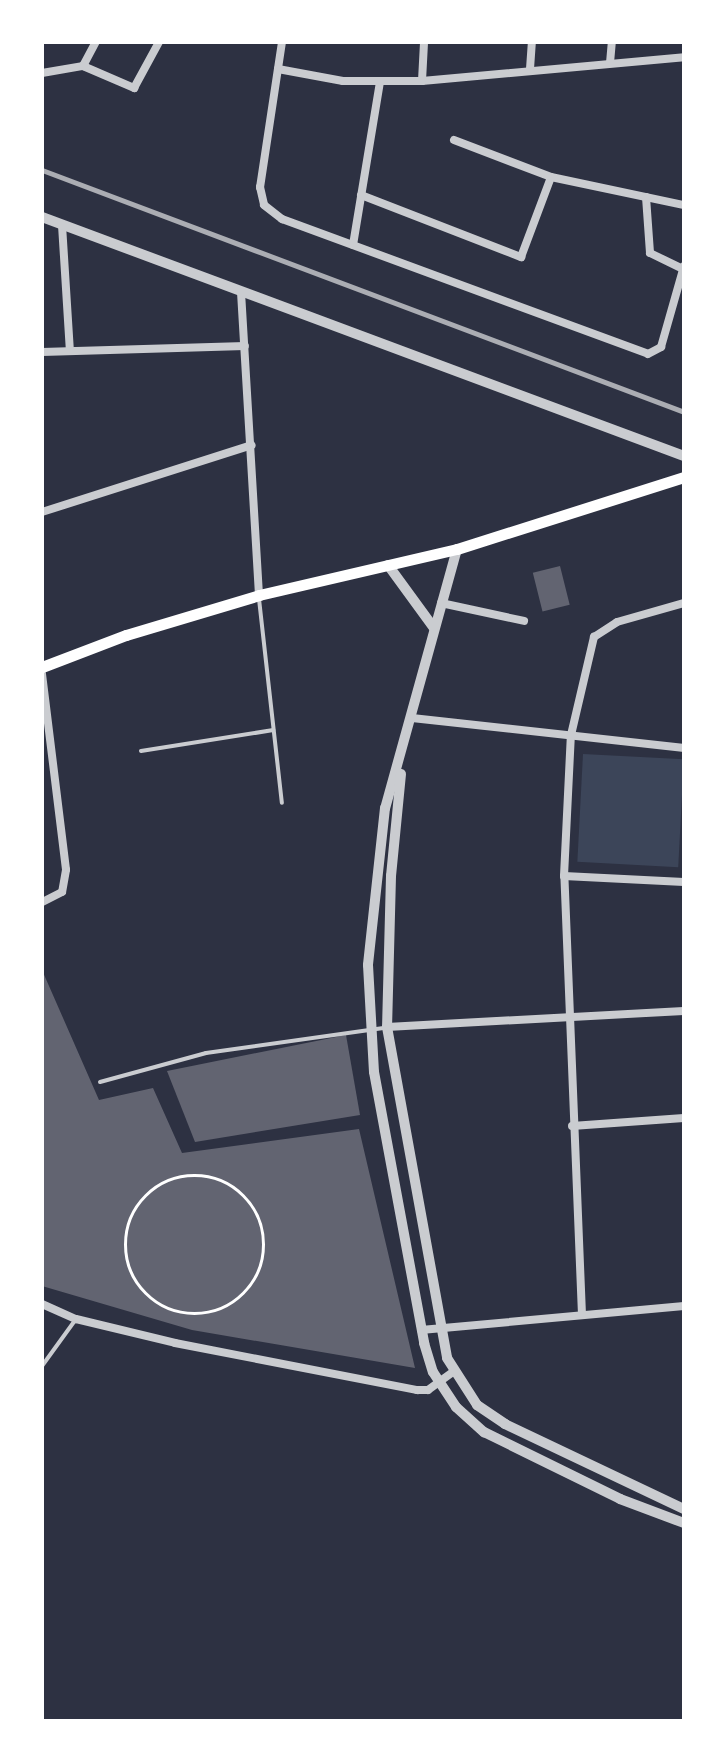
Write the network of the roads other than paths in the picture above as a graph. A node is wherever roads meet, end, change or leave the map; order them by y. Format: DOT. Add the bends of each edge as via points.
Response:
graph roads {
  1 [pos="96,42"];
  2 [pos="159,42"];
  3 [pos="282,42"];
  4 [pos="424,42"];
  5 [pos="532,42"];
  6 [pos="612,42"];
  7 [pos="684,57"];
  8 [pos="610,63"];
  9 [pos="83,66"];
  10 [pos="278,69"];
  11 [pos="530,69"];
  12 [pos="42,73"];
  13 [pos="422,81"];
  14 [pos="380,82"];
  15 [pos="454,140"];
  16 [pos="551,177"];
  17 [pos="361,195"];
  18 [pos="646,197"];
  19 [pos="684,205"];
  20 [pos="42,217"];
  21 [pos="62,225"];
  22 [pos="353,245"];
  23 [pos="684,267"];
  24 [pos="241,292"];
  25 [pos="245,346"];
  26 [pos="70,351"];
  27 [pos="42,352"];
  28 [pos="252,445"];
  29 [pos="684,456"];
  30 [pos="684,477"];
  31 [pos="42,512"];
  32 [pos="457,549"];
  33 [pos="388,565"];
  34 [pos="259,595"];
  35 [pos="441,603"];
  36 [pos="684,603"];
  37 [pos="524,621"];
  38 [pos="434,628"];
  39 [pos="42,667"];
  40 [pos="42,674"];
  41 [pos="412,718"];
  42 [pos="273,730"];
  43 [pos="571,735"];
  44 [pos="684,748"];
  45 [pos="141,751"];
  46 [pos="402,756"];
  47 [pos="282,803"];
  48 [pos="564,876"];
  49 [pos="684,882"];
  50 [pos="42,902"];
  51 [pos="684,1011"];
  52 [pos="569,1021"];
  53 [pos="387,1027"];
  54 [pos="368,1030"];
  55 [pos="100,1082"];
  56 [pos="684,1118"];
  57 [pos="572,1126"];
  58 [pos="684,1126"];
  59 [pos="42,1304"];
  60 [pos="684,1306"];
  61 [pos="582,1315"];
  62 [pos="76,1319"];
  63 [pos="441,1329"];
  64 [pos="421,1330"];
  65 [pos="42,1366"];
  66 [pos="454,1371"];
  67 [pos="440,1383"];
  68 [pos="684,1509"];
  69 [pos="684,1523"];
  1 -- 9 [label="street"];
  2 -- 9 [label="street" via="134,88"];
  3 -- 10 [label="street"];
  4 -- 13 [label="street"];
  5 -- 11 [label="street"];
  6 -- 8 [label="street"];
  7 -- 8 [label="street"];
  8 -- 11 [label="street"];
  9 -- 12 [label="street"];
  10 -- 14 [label="street"];
  10 -- 22 [label="street" via="261,197 282,219"];
  11 -- 13 [label="street"];
  13 -- 14 [label="street"];
  14 -- 17 [label="street"];
  15 -- 16 [label="street"];
  16 -- 17 [label="street" via="521,257"];
  16 -- 18 [label="street"];
  17 -- 22 [label="street"];
  18 -- 19 [label="street"];
  18 -- 23 [label="street" via="650,253"];
  20 -- 21 [label="street"];
  21 -- 24 [label="street"];
  21 -- 26 [label="street"];
  22 -- 23 [label="street" via="648,354 661,347"];
  24 -- 25 [label="street"];
  24 -- 29 [label="street"];
  25 -- 26 [label="street"];
  25 -- 28 [label="street"];
  26 -- 27 [label="street"];
  28 -- 31 [label="street"];
  28 -- 34 [label="street"];
  30 -- 32 [label="main road"];
  32 -- 33 [label="main road"];
  32 -- 35 [label="street"];
  33 -- 34 [label="main road"];
  33 -- 38 [label="street"];
  34 -- 39 [label="main road"];
  34 -- 42 [label="lane"];
  35 -- 37 [label="street"];
  35 -- 38 [label="street"];
  36 -- 43 [label="street" via="617,622 594,637"];
  38 -- 41 [label="street"];
  40 -- 50 [label="street" via="66,870 62,892"];
  41 -- 43 [label="street"];
  41 -- 46 [label="street"];
  42 -- 45 [label="lane"];
  42 -- 47 [label="lane"];
  43 -- 44 [label="street"];
  43 -- 48 [label="street"];
  46 -- 53 [label="street" via="391,876"];
  46 -- 54 [label="street" via="381,827 368,965"];
  48 -- 49 [label="street"];
  48 -- 52 [label="street"];
  51 -- 52 [label="street"];
  52 -- 53 [label="street"];
  52 -- 57 [label="street"];
  53 -- 54 [label="lane"];
  53 -- 63 [label="street"];
  54 -- 55 [label="lane" via="206,1053"];
  54 -- 64 [label="street"];
  56 -- 57 [label="street"];
  56 -- 58 [label="street"];
  57 -- 61 [label="street"];
  59 -- 62 [label="street"];
  60 -- 61 [label="street"];
  61 -- 63 [label="street"];
  62 -- 65 [label="lane"];
  62 -- 67 [label="street" via="417,1390"];
  63 -- 64 [label="street"];
  63 -- 66 [label="street"];
  64 -- 67 [label="street"];
  66 -- 67 [label="street"];
  66 -- 68 [label="street" via="477,1405 505,1424"];
  67 -- 69 [label="street" via="456,1407 484,1432 620,1499"];
}
